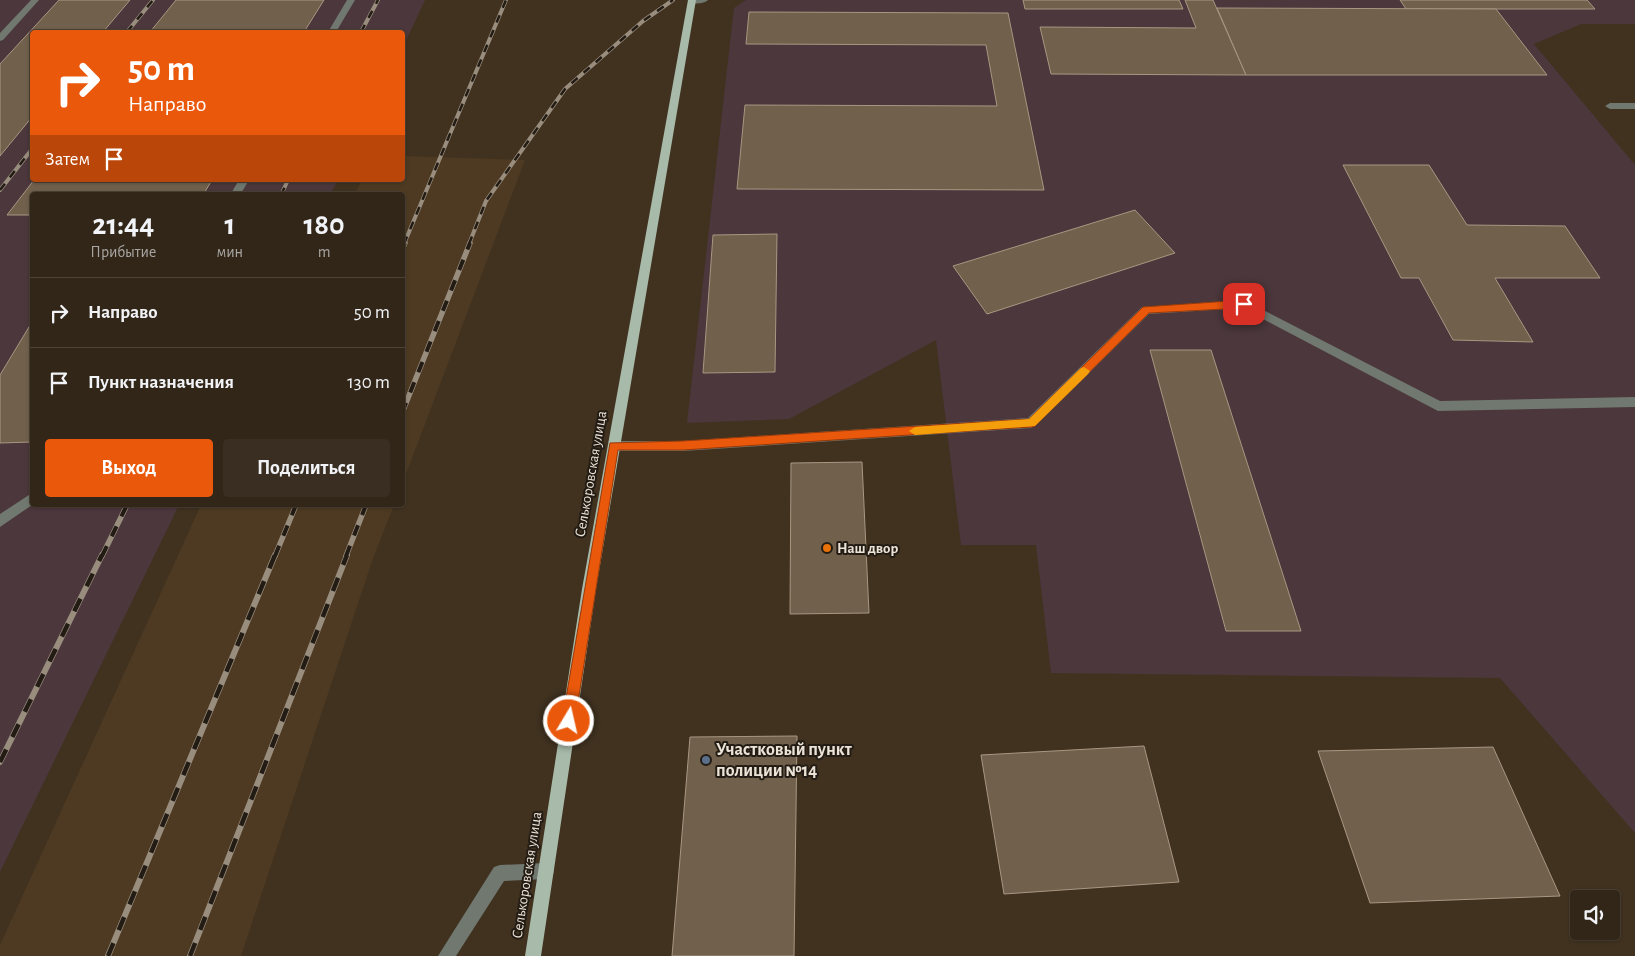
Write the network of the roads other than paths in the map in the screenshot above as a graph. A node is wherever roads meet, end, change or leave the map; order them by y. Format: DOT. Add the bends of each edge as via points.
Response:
graph roads {
  1 [pos="36,0"];
  2 [pos="351,0"];
  3 [pos="692,0"];
  4 [pos="704,0"];
  5 [pos="333,30"];
  6 [pos="0,38"];
  7 [pos="1610,106"];
  8 [pos="1635,106"];
  9 [pos="1635,402"];
  10 [pos="614,446"];
  11 [pos="30,499"];
  12 [pos="0,521"];
  13 [pos="546,871"];
  14 [pos="446,956"];
  15 [pos="533,956"];
  1 -- 6 [label="lane"];
  2 -- 5 [label="lane"];
  3 -- 4 [label="lane"];
  3 -- 10 [label="main road, Селькоровская улица"];
  7 -- 8 [label="lane"];
  9 -- 10 [label="lane" via="1438,406 1244,304 1146,310 1031,423 683,446"];
  10 -- 13 [label="main road, Селькоровская улица"];
  11 -- 12 [label="lane"];
  13 -- 14 [label="lane" via="500,873"];
  13 -- 15 [label="main road, Селькоровская улица"];
}
